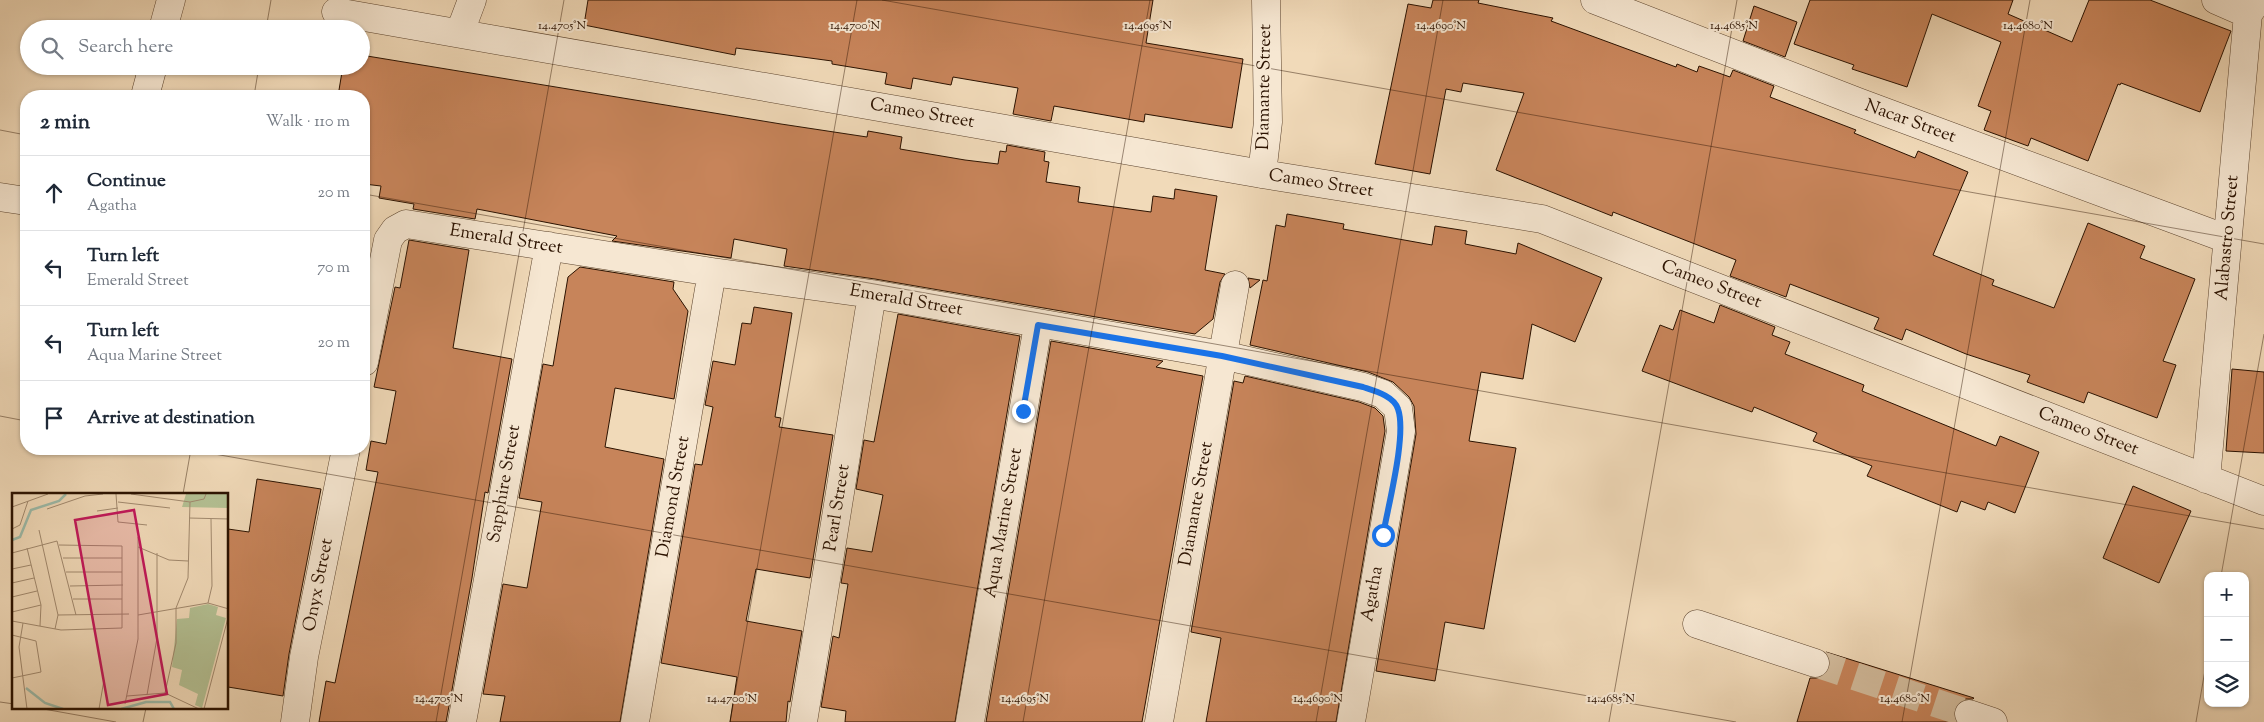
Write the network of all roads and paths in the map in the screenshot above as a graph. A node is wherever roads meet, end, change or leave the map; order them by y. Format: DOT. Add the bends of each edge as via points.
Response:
graph roads {
  1 [pos="171,0"];
  2 [pos="472,0"];
  3 [pos="1266,0"];
  4 [pos="1595,0"];
  5 [pos="2216,0"];
  6 [pos="2253,7"];
  7 [pos="336,12"];
  8 [pos="166,20"];
  9 [pos="460,32"];
  10 [pos="151,75"];
  11 [pos="147,90"];
  12 [pos="1262,174"];
  13 [pos="0,196"];
  14 [pos="20,200"];
  15 [pos="2228,239"];
  16 [pos="548,246"];
  17 [pos="712,272"];
  18 [pos="1235,285"];
  19 [pos="872,294"];
  20 [pos="1038,325"];
  21 [pos="370,332"];
  22 [pos="1222,356"];
  23 [pos="1398,408"];
  24 [pos="345,455"];
  25 [pos="2206,479"];
  26 [pos="2264,501"];
  27 [pos="1697,624"];
  28 [pos="1815,663"];
  29 [pos="295,722"];
  30 [pos="462,722"];
  31 [pos="635,722"];
  32 [pos="803,722"];
  33 [pos="970,722"];
  34 [pos="1159,722"];
  35 [pos="1351,722"];
  1 -- 8 [label="street"];
  2 -- 9 [label="street"];
  3 -- 12 [label="street, Diamante Street" via="1268,122"];
  4 -- 15 [label="street, Nacar Street" via="1858,102"];
  5 -- 6 [label="street"];
  6 -- 15 [label="street, Alabastro Street"];
  7 -- 9 [label="street, Cameo Street"];
  9 -- 12 [label="street, Cameo Street"];
  10 -- 11 [label="street"];
  12 -- 25 [label="street, Cameo Street" via="1542,219"];
  13 -- 14 [label="street"];
  15 -- 25 [label="street, Alabastro Street"];
  16 -- 17 [label="street, Emerald Street"];
  16 -- 21 [label="street, Emerald Street" via="406,224 388,240"];
  16 -- 30 [label="street, Sapphire Street"];
  17 -- 19 [label="street, Emerald Street"];
  17 -- 31 [label="street, Diamond Street"];
  18 -- 22 [label="street, Diamante Street"];
  19 -- 20 [label="street, Emerald Street"];
  19 -- 32 [label="street, Pearl Street"];
  20 -- 22 [label="street, Emerald Street"];
  20 -- 33 [label="street, Aqua Marine Street"];
  22 -- 23 [label="street, Emerald Street" via="1363,387 1383,394"];
  22 -- 34 [label="street, Diamante Street"];
  23 -- 35 [label="street, Agatha" via="1401,431"];
  24 -- 29 [label="street, Onyx Street" via="304,657"];
  25 -- 26 [label="street, Cameo Street"];
  27 -- 28 [label="street"];
}
